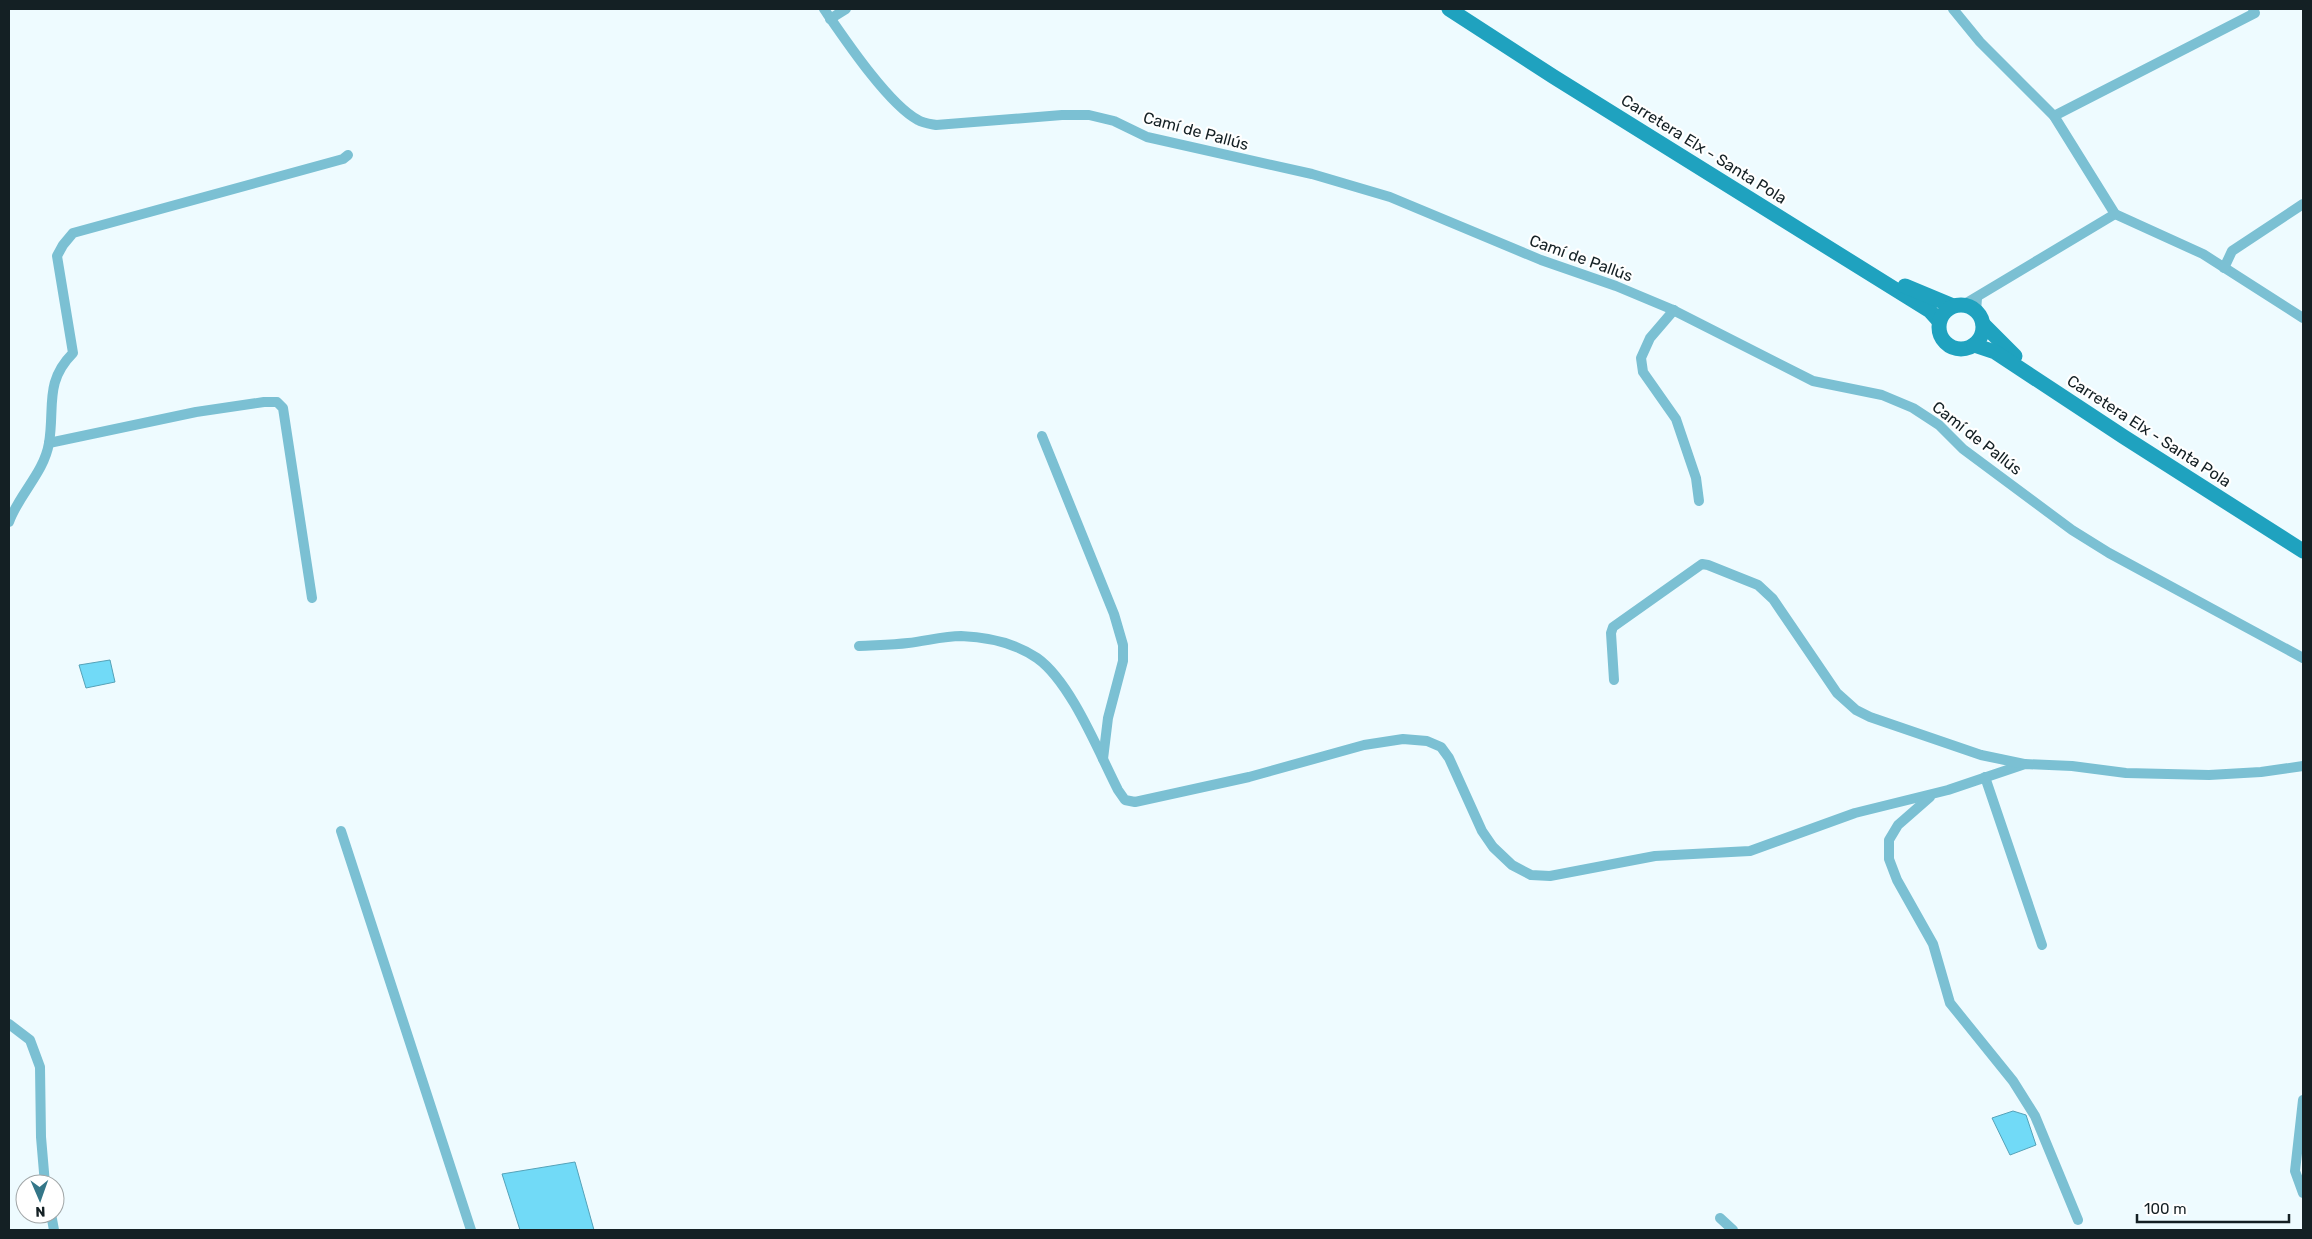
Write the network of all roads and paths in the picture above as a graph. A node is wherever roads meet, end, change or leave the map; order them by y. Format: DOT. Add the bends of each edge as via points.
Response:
graph roads {
  1 [pos="824,9"];
  2 [pos="846,9"];
  3 [pos="1449,9"];
  4 [pos="1465,9"];
  5 [pos="1953,9"];
  6 [pos="2253,9"];
  7 [pos="830,18"];
  8 [pos="2054,116"];
  9 [pos="348,154"];
  10 [pos="2303,204"];
  11 [pos="2115,214"];
  12 [pos="2224,268"];
  13 [pos="1970,309"];
  14 [pos="1674,310"];
  15 [pos="2303,318"];
  16 [pos="1939,321"];
  17 [pos="1974,344"];
  18 [pos="1042,436"];
  19 [pos="49,443"];
  20 [pos="1699,501"];
  21 [pos="9,522"];
  22 [pos="2303,539"];
  23 [pos="2303,551"];
  24 [pos="312,598"];
  25 [pos="859,646"];
  26 [pos="2303,658"];
  27 [pos="1614,680"];
  28 [pos="1103,760"];
  29 [pos="2025,764"];
  30 [pos="2303,766"];
  31 [pos="1985,777"];
  32 [pos="1935,793"];
  33 [pos="341,831"];
  34 [pos="2042,945"];
  35 [pos="9,1024"];
  36 [pos="2303,1100"];
  37 [pos="44,1174"];
  38 [pos="2303,1193"];
  39 [pos="1720,1218"];
  40 [pos="2078,1220"];
  41 [pos="471,1230"];
  42 [pos="1733,1230"];
  1 -- 7 [label="street, Camí de Pallús"];
  2 -- 7 [label="street"];
  3 -- 16 [label="main road, Carretera Elx - Santa Pola" via="1930,311"];
  4 -- 13 [label="main road, Carretera Elx - Santa Pola" via="1903,286"];
  5 -- 8 [label="street" via="1980,42"];
  6 -- 8 [label="street" via="2255,13"];
  7 -- 14 [label="street, Camí de Pallús" via="900,106 918,120 946,125 1089,115 1114,121 1147,137 1312,174 1390,197 1541,260"];
  8 -- 11 [label="street"];
  9 -- 19 [label="street" via="343,159 73,233 57,256 73,353 55,379"];
  10 -- 12 [label="street" via="2232,251"];
  11 -- 12 [label="street" via="2203,254"];
  11 -- 13 [label="street" via="2026,265"];
  12 -- 15 [label="street"];
  13 -- 16 [label="main road" via="1942,315"];
  13 -- 17 [label="main road" via="1979,339"];
  13 -- 22 [label="main road, Carretera Elx - Santa Pola" via="2016,357"];
  14 -- 20 [label="street" via="1650,338 1641,358 1643,372 1676,419 1696,478"];
  14 -- 26 [label="street, Camí de Pallús" via="1813,381 1882,395 1912,408 1939,425 1963,449 2072,530"];
  16 -- 17 [label="main road" via="1940,334 1948,345 1961,349"];
  17 -- 23 [label="main road, Carretera Elx - Santa Pola" via="1996,352"];
  18 -- 28 [label="street" via="1114,614 1123,645 1123,661 1108,718"];
  19 -- 21 [label="street" via="43,462"];
  19 -- 24 [label="street" via="196,412 277,402 283,408"];
  25 -- 28 [label="street" via="906,644 959,636 1013,645 1038,659 1061,683"];
  27 -- 29 [label="street" via="1613,627 1702,564 1708,564 1758,585 1773,600 1837,693 1856,710 1981,755"];
  28 -- 32 [label="street" via="1125,800 1135,802 1250,777 1364,745 1403,740 1427,741 1441,747 1449,758 1493,847 1512,865 1531,875 1550,876 1674,854 1750,851 1855,813"];
  29 -- 30 [label="street" via="2062,765 2126,774 2209,775"];
  29 -- 31 [label="street"];
  31 -- 32 [label="street"];
  31 -- 34 [label="street"];
  32 -- 40 [label="street" via="1898,825 1889,840 1889,859 1897,880 1933,944 1950,1003 2013,1081 2035,1116"];
  33 -- 41 [label="street"];
  35 -- 37 [label="street" via="30,1040 40,1067"];
  36 -- 38 [label="street" via="2295,1171"];
  39 -- 42 [label="street"];
}
